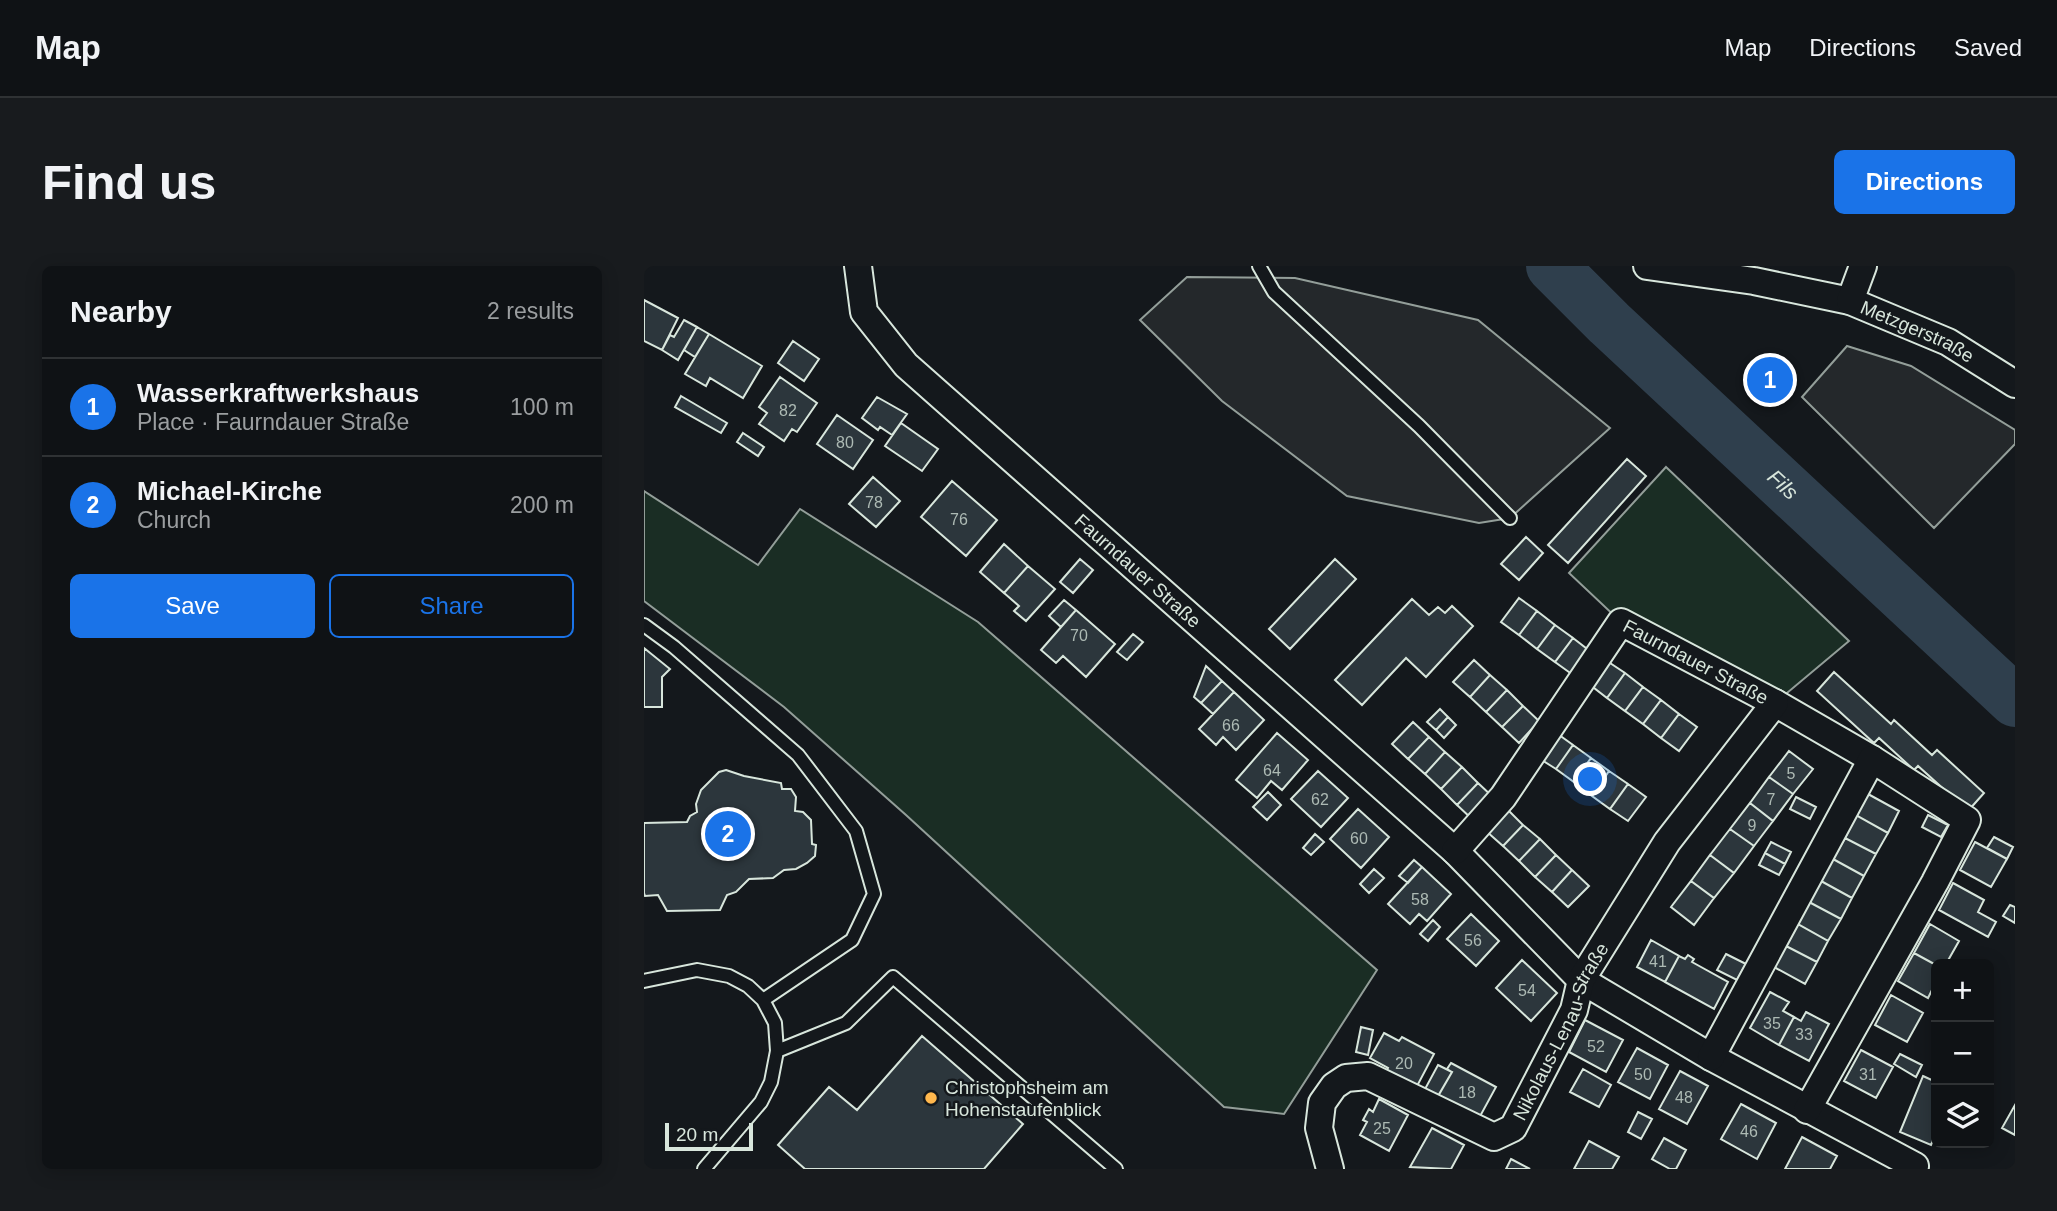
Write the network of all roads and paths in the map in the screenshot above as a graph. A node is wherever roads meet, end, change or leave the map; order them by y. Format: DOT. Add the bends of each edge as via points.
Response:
graph roads {
  1 [pos="858,266"];
  2 [pos="1259,266"];
  3 [pos="1647,266"];
  4 [pos="1863,266"];
  5 [pos="1850,301"];
  6 [pos="2015,384"];
  7 [pos="1510,518"];
  8 [pos="644,625"];
  9 [pos="1774,703"];
  10 [pos="1872,759"];
  11 [pos="1455,851"];
  12 [pos="1581,980"];
  13 [pos="644,981"];
  14 [pos="763,1000"];
  15 [pos="777,1051"];
  16 [pos="1711,1057"];
  17 [pos="1807,1110"];
  18 [pos="1915,1166"];
  19 [pos="704,1169"];
  20 [pos="1116,1169"];
  21 [pos="1330,1169"];
  1 -- 11 [label="street, Faurndauer Straße" via="864,312 906,365"];
  2 -- 7 [label="lane" via="1274,292 1419,426"];
  3 -- 5 [label="street"];
  4 -- 5 [label="street, Metzgerstraße"];
  5 -- 6 [label="street, Metzgerstraße" via="1948,342"];
  8 -- 14 [label="lane" via="798,755 856,831 874,894 852,940"];
  9 -- 10 [label="street, Faurndauer Straße"];
  9 -- 11 [label="street, Faurndauer Straße" via="1621,622 1503,797"];
  9 -- 12 [label="street, Nikolaus-Lenau-Straße" via="1667,842"];
  10 -- 16 [label="street"];
  10 -- 17 [label="street, Faurndauer Straße" via="1967,820"];
  11 -- 12 [label="street, Faurndauer Straße"];
  12 -- 16 [label="street, Faurndauer Straße"];
  12 -- 21 [label="street, Nikolaus-Lenau-Straße" via="1574,1010 1513,1128 1494,1137 1368,1076 1346,1078 1322,1103 1319,1128"];
  13 -- 14 [label="lane" via="697,970 729,976"];
  14 -- 15 [label="lane" via="775,1023"];
  15 -- 19 [label="lane" via="771,1082 761,1102"];
  15 -- 20 [label="lane" via="846,1023 892,977"];
  16 -- 17 [label="street, Faurndauer Straße"];
  17 -- 18 [label="street, Faurndauer Straße"];
}
